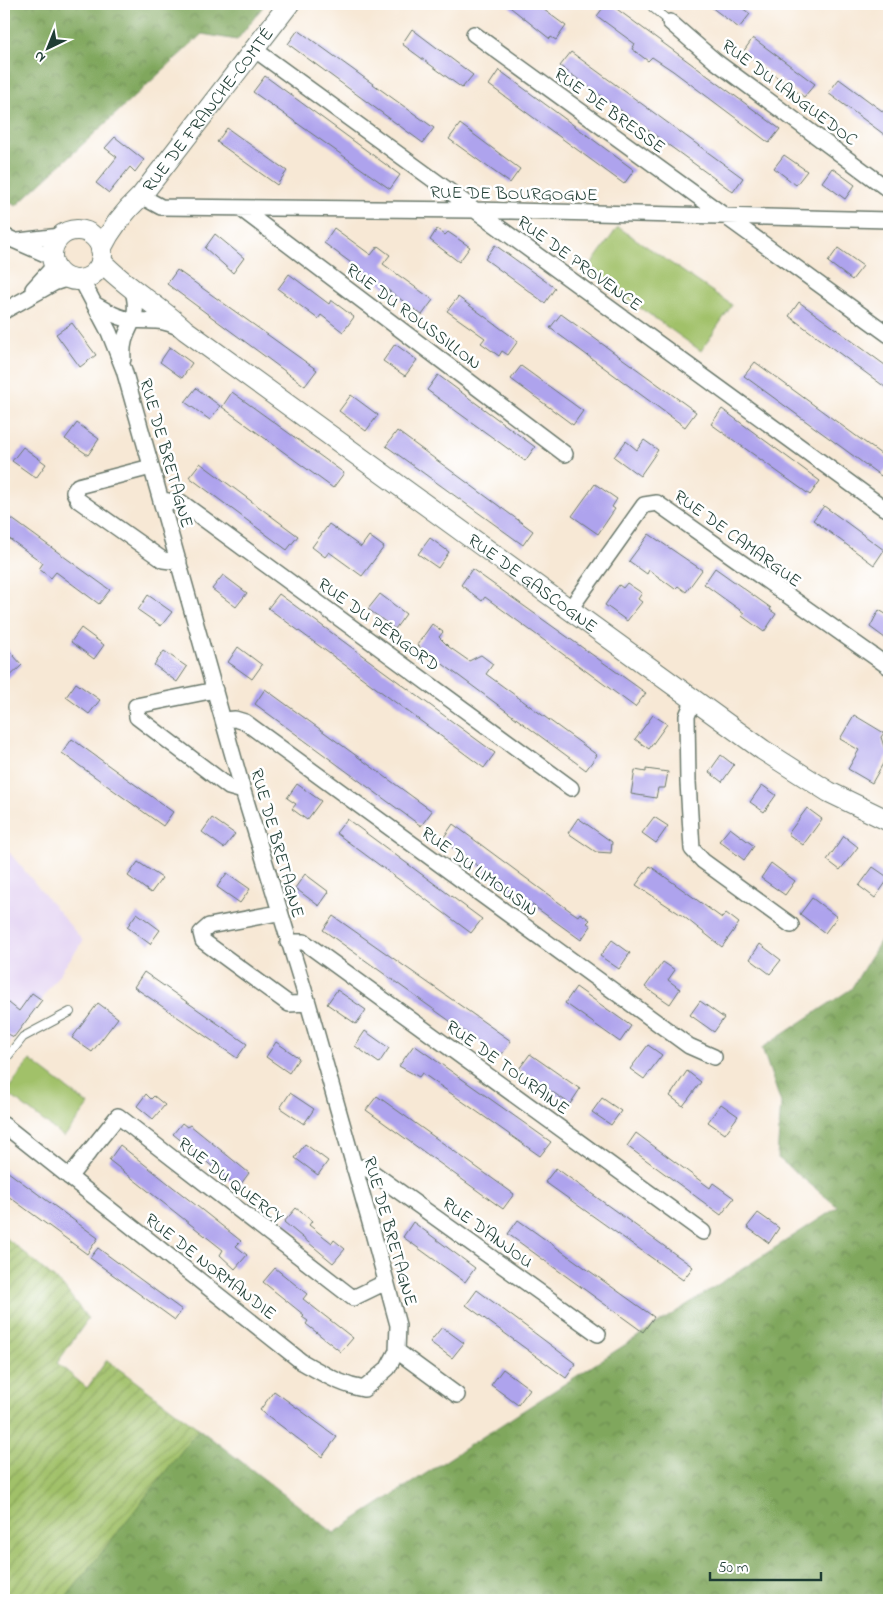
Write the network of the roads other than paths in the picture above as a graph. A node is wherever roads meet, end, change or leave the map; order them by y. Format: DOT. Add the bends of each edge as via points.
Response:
graph roads {
  1 [pos="289,4"];
  2 [pos="652,4"];
  3 [pos="670,22"];
  4 [pos="474,34"];
  5 [pos="254,49"];
  6 [pos="889,190"];
  7 [pos="140,196"];
  8 [pos="240,208"];
  9 [pos="474,210"];
  10 [pos="123,212"];
  11 [pos="724,216"];
  12 [pos="889,220"];
  13 [pos="88,232"];
  14 [pos="60,236"];
  15 [pos="9,239"];
  16 [pos="101,255"];
  17 [pos="64,270"];
  18 [pos="132,288"];
  19 [pos="96,305"];
  20 [pos="4,311"];
  21 [pos="134,320"];
  22 [pos="185,330"];
  23 [pos="889,336"];
  24 [pos="124,370"];
  25 [pos="565,454"];
  26 [pos="151,466"];
  27 [pos="161,500"];
  28 [pos="884,508"];
  29 [pos="179,562"];
  30 [pos="570,610"];
  31 [pos="889,667"];
  32 [pos="215,690"];
  33 [pos="694,699"];
  34 [pos="224,720"];
  35 [pos="571,788"];
  36 [pos="243,791"];
  37 [pos="889,821"];
  38 [pos="278,913"];
  39 [pos="791,924"];
  40 [pos="288,942"];
  41 [pos="308,1003"];
  42 [pos="70,1012"];
  43 [pos="714,1057"];
  44 [pos="4,1061"];
  45 [pos="4,1125"];
  46 [pos="354,1168"];
  47 [pos="69,1177"];
  48 [pos="703,1232"];
  49 [pos="386,1282"];
  50 [pos="598,1334"];
  51 [pos="397,1351"];
  52 [pos="457,1395"];
  1 -- 5 [label="street, RUE DE FRANCHE-COMTÉ"];
  2 -- 3 [label="lane"];
  3 -- 6 [label="street, RUE DU LANGUEDOC" via="715,61"];
  4 -- 11 [label="street, RUE DE BRESSE"];
  5 -- 7 [label="street, RUE DE FRANCHE-COMTÉ"];
  5 -- 9 [label="street, RUE DE PROVENCE"];
  7 -- 8 [label="street, RUE DE BOURGOGNE" via="162,207"];
  7 -- 10 [label="street, RUE DE FRANCHE-COMTÉ"];
  8 -- 9 [label="street, RUE DE BOURGOGNE"];
  8 -- 25 [label="street, RUE DU ROUSSILLON"];
  9 -- 11 [label="street, RUE DE BOURGOGNE"];
  9 -- 28 [label="street, RUE DE PROVENCE"];
  10 -- 13 [label="street, RUE DE FRANCHE-COMTÉ"];
  10 -- 16 [label="street, RUE DE FRANCHE-COMTÉ" via="110,231"];
  11 -- 12 [label="street, RUE DE BOURGOGNE"];
  11 -- 23 [label="street, RUE DE BRESSE"];
  13 -- 14 [label="street" via="74,230"];
  13 -- 16 [label="street" via="95,238"];
  14 -- 15 [label="street"];
  14 -- 17 [label="street" via="53,250"];
  15 -- 17 [label="street"];
  16 -- 17 [label="street" via="94,273"];
  16 -- 18 [label="street, RUE DE GASCOGNE" via="123,283"];
  17 -- 19 [label="street, RUE DE BRETAGNE"];
  17 -- 20 [label="street"];
  18 -- 21 [label="street" via="137,310"];
  18 -- 22 [label="street, RUE DE GASCOGNE"];
  19 -- 21 [label="street, RUE DE GASCOGNE"];
  19 -- 24 [label="street, RUE DE BRETAGNE"];
  21 -- 22 [label="street, RUE DE GASCOGNE" via="150,319"];
  21 -- 24 [label="street" via="122,344"];
  22 -- 30 [label="street, RUE DE GASCOGNE"];
  24 -- 26 [label="street, RUE DE BRETAGNE"];
  26 -- 27 [label="street, RUE DE BRETAGNE"];
  26 -- 29 [label="street" via="78,486 74,492 78,500 164,560"];
  27 -- 29 [label="street, RUE DE BRETAGNE"];
  27 -- 35 [label="street, RUE DU PÉRIGORD" via="182,503"];
  29 -- 32 [label="street, RUE DE BRETAGNE"];
  30 -- 31 [label="street, RUE DE CAMARGUE" via="644,505 657,503"];
  30 -- 33 [label="street, RUE DE GASCOGNE"];
  32 -- 34 [label="street, RUE DE BRETAGNE"];
  32 -- 36 [label="street" via="136,706 137,717 229,787"];
  33 -- 37 [label="street, RUE DE GASCOGNE" via="763,750"];
  33 -- 39 [label="street" via="687,716 692,849"];
  34 -- 36 [label="street, RUE DE BRETAGNE"];
  34 -- 43 [label="street, RUE DU LIMOUSIN" via="244,722 689,1046"];
  36 -- 38 [label="street, RUE DE BRETAGNE"];
  38 -- 40 [label="street, RUE DE BRETAGNE"];
  38 -- 41 [label="street" via="208,926 201,934 203,941 290,1004"];
  40 -- 41 [label="street, RUE DE BRETAGNE"];
  40 -- 48 [label="street, RUE DE TOURAINE" via="304,942"];
  41 -- 46 [label="street, RUE DE BRETAGNE"];
  42 -- 44 [label="lane" via="23,1037"];
  45 -- 47 [label="street, RUE DE NORMANDIE"];
  46 -- 49 [label="street, RUE DE BRETAGNE"];
  46 -- 50 [label="street, RUE D'ANJOU" via="364,1167"];
  47 -- 49 [label="street, RUE DU QUERCY" via="118,1116 353,1298"];
  47 -- 51 [label="street, RUE DE NORMANDIE" via="302,1362 346,1386 364,1389 388,1368"];
  49 -- 51 [label="street, RUE DE BRETAGNE" via="398,1325"];
  51 -- 52 [label="street"];
}
